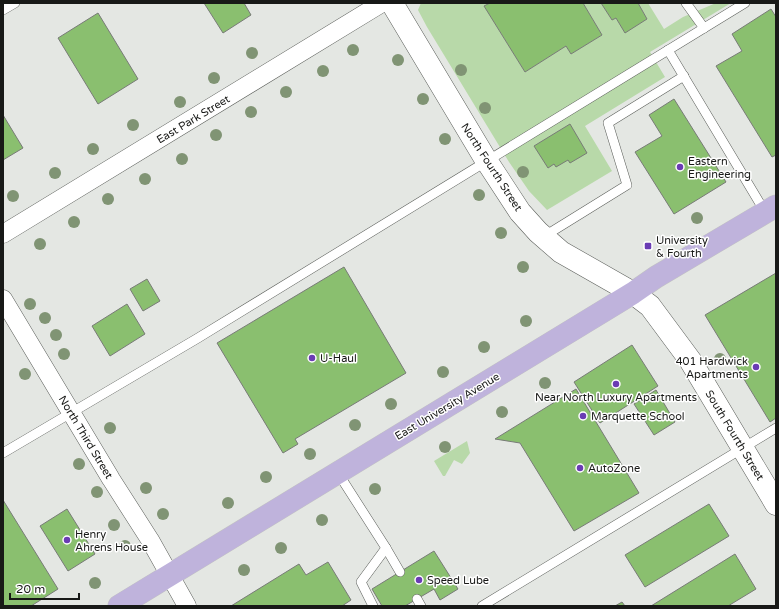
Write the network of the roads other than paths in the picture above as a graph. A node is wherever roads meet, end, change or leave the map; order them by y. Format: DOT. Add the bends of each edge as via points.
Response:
graph roads {
  1 [pos="15,3"];
  2 [pos="382,3"];
  3 [pos="392,3"];
  4 [pos="686,3"];
  5 [pos="745,3"];
  6 [pos="3,10"];
  7 [pos="704,28"];
  8 [pos="668,50"];
  9 [pos="684,76"];
  10 [pos="486,160"];
  11 [pos="771,209"];
  12 [pos="3,234"];
  13 [pos="544,237"];
  14 [pos="633,293"];
  15 [pos="3,299"];
  16 [pos="71,412"];
  17 [pos="776,428"];
  18 [pos="742,448"];
  19 [pos="3,453"];
  20 [pos="338,473"];
  21 [pos="776,504"];
  22 [pos="386,548"];
  23 [pos="400,572"];
  24 [pos="170,575"];
  25 [pos="119,606"];
  26 [pos="187,606"];
  27 [pos="373,606"];
  28 [pos="482,606"];
  1 -- 6 [label="lane"];
  2 -- 12 [label="street, East Park Street"];
  3 -- 10 [label="street, North Fourth Street"];
  4 -- 7 [label="lane"];
  5 -- 7 [label="lane"];
  7 -- 8 [label="lane"];
  8 -- 9 [label="lane"];
  8 -- 10 [label="lane"];
  9 -- 11 [label="lane"];
  9 -- 13 [label="lane" via="608,123 627,185"];
  10 -- 13 [label="street, North Fourth Street" via="520,212"];
  10 -- 16 [label="lane" via="198,338"];
  11 -- 14 [label="main road, East University Avenue"];
  13 -- 14 [label="street, North Fourth Street" via="561,252"];
  14 -- 18 [label="street, South Fourth Street" via="650,306 690,360"];
  14 -- 20 [label="main road, East University Avenue"];
  15 -- 16 [label="street, North Third Street"];
  16 -- 19 [label="lane"];
  16 -- 24 [label="street, North Third Street"];
  17 -- 18 [label="lane"];
  18 -- 21 [label="street, South Fourth Street"];
  18 -- 28 [label="lane"];
  20 -- 22 [label="lane"];
  20 -- 24 [label="main road, East University Avenue"];
  22 -- 23 [label="lane"];
  22 -- 27 [label="lane" via="361,582"];
  24 -- 25 [label="main road, East University Avenue"];
  24 -- 26 [label="street, North Third Street"];
}
